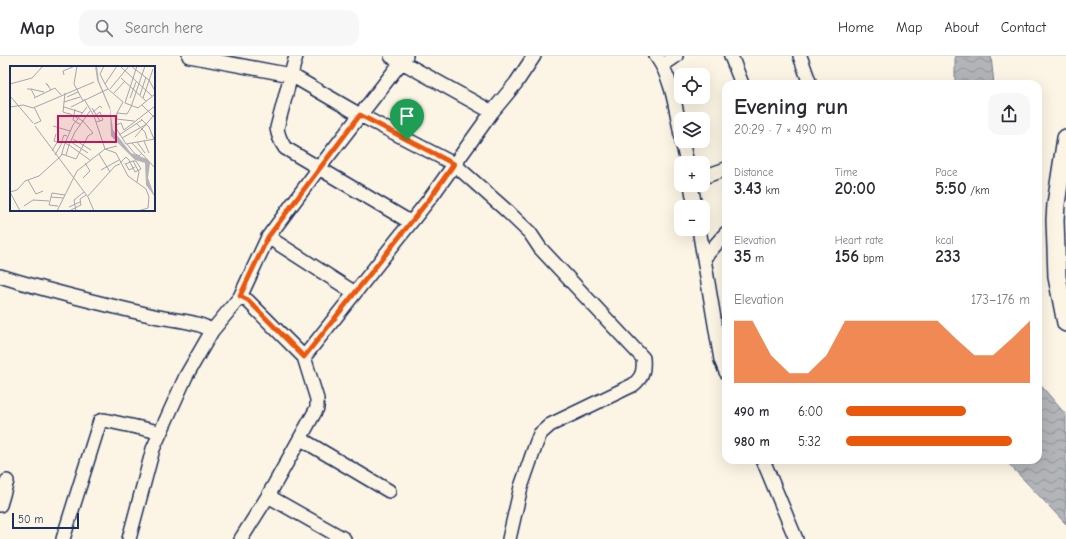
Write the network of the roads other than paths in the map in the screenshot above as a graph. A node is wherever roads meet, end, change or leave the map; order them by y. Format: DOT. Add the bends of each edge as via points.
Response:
graph roads {
  1 [pos="189,56"];
  2 [pos="296,56"];
  3 [pos="532,56"];
  4 [pos="676,56"];
  5 [pos="731,56"];
  6 [pos="800,56"];
  7 [pos="400,58"];
  8 [pos="660,61"];
  9 [pos="291,75"];
  10 [pos="740,80"];
  11 [pos="809,80"];
  12 [pos="492,112"];
  13 [pos="677,112"];
  14 [pos="360,115"];
  15 [pos="1066,138"];
  16 [pos="454,164"];
  17 [pos="319,168"];
  18 [pos="722,170"];
  19 [pos="710,175"];
  20 [pos="1061,218"];
  21 [pos="410,222"];
  22 [pos="700,236"];
  23 [pos="268,237"];
  24 [pos="722,237"];
  25 [pos="704,258"];
  26 [pos="0,276"];
  27 [pos="1063,285"];
  28 [pos="355,293"];
  29 [pos="240,296"];
  30 [pos="1066,323"];
  31 [pos="212,331"];
  32 [pos="304,357"];
  33 [pos="722,362"];
  34 [pos="159,432"];
  35 [pos="301,439"];
  36 [pos="765,464"];
  37 [pos="7,481"];
  38 [pos="389,491"];
  39 [pos="268,496"];
  40 [pos="0,505"];
  41 [pos="63,539"];
  42 [pos="129,539"];
  43 [pos="241,539"];
  44 [pos="344,539"];
  45 [pos="509,539"];
  46 [pos="796,539"];
  1 -- 9 [label="street"];
  2 -- 9 [label="street"];
  3 -- 12 [label="street" via="516,83"];
  4 -- 8 [label="street"];
  5 -- 10 [label="street"];
  6 -- 11 [label="street"];
  7 -- 12 [label="street"];
  7 -- 14 [label="street"];
  8 -- 13 [label="street"];
  9 -- 14 [label="street"];
  9 -- 17 [label="street" via="278,123 279,138 286,148"];
  12 -- 16 [label="street"];
  14 -- 16 [label="street"];
  14 -- 17 [label="street"];
  15 -- 20 [label="main road" via="1056,204"];
  16 -- 21 [label="street"];
  16 -- 45 [label="street" via="530,233 540,248 643,358 644,372 634,385 550,425 540,434 521,487"];
  17 -- 21 [label="street"];
  17 -- 23 [label="street"];
  18 -- 19 [label="street"];
  20 -- 27 [label="main road" via="1057,277"];
  21 -- 28 [label="street"];
  22 -- 25 [label="street"];
  23 -- 28 [label="street"];
  23 -- 29 [label="street"];
  24 -- 25 [label="street"];
  25 -- 33 [label="street"];
  26 -- 31 [label="street" via="37,288 205,326"];
  27 -- 30 [label="main road"];
  28 -- 32 [label="street"];
  29 -- 31 [label="street"];
  29 -- 32 [label="street" via="248,300"];
  31 -- 34 [label="street" via="186,376"];
  32 -- 35 [label="street" via="318,404"];
  34 -- 41 [label="street" via="100,421"];
  34 -- 42 [label="street"];
  35 -- 38 [label="street"];
  35 -- 39 [label="street"];
  36 -- 46 [label="street"];
  37 -- 40 [label="street"];
  39 -- 43 [label="street"];
  39 -- 44 [label="street"];
}
